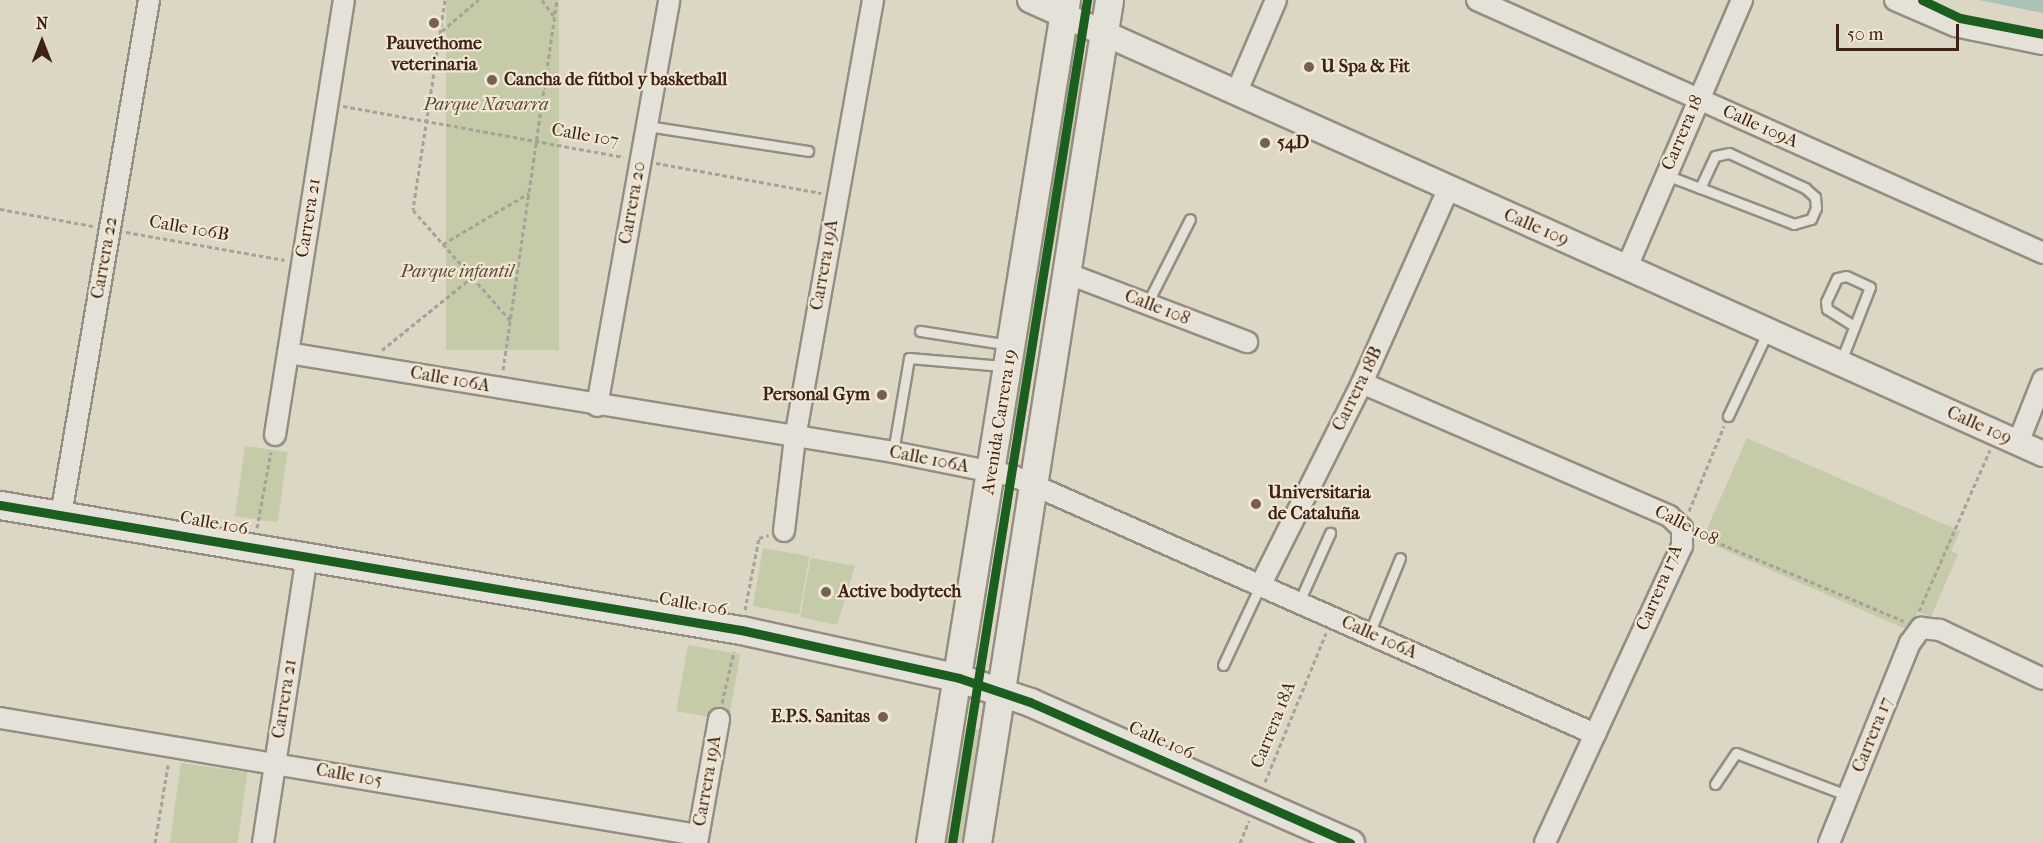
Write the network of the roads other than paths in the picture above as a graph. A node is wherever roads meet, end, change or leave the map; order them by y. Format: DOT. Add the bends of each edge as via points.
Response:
graph roads {
  1 [pos="148,0"];
  2 [pos="344,0"];
  3 [pos="669,0"];
  4 [pos="873,0"];
  5 [pos="1030,0"];
  6 [pos="1110,0"];
  7 [pos="1276,0"];
  8 [pos="1477,0"];
  9 [pos="1743,0"];
  10 [pos="1894,0"];
  11 [pos="1065,7"];
  12 [pos="1104,33"];
  13 [pos="2043,44"];
  14 [pos="1237,91"];
  15 [pos="1698,99"];
  16 [pos="647,126"];
  17 [pos="808,151"];
  18 [pos="1666,175"];
  19 [pos="1700,188"];
  20 [pos="1448,190"];
  21 [pos="1190,219"];
  22 [pos="2043,253"];
  23 [pos="1627,267"];
  24 [pos="1066,273"];
  25 [pos="1147,304"];
  26 [pos="1854,326"];
  27 [pos="920,331"];
  28 [pos="1768,331"];
  29 [pos="1247,342"];
  30 [pos="288,353"];
  31 [pos="1010,356"];
  32 [pos="1840,364"];
  33 [pos="2043,380"];
  34 [pos="1362,383"];
  35 [pos="597,406"];
  36 [pos="1728,416"];
  37 [pos="274,435"];
  38 [pos="795,438"];
  39 [pos="2007,439"];
  40 [pos="893,452"];
  41 [pos="2043,454"];
  42 [pos="992,472"];
  43 [pos="1034,484"];
  44 [pos="0,505"];
  45 [pos="61,515"];
  46 [pos="1682,528"];
  47 [pos="784,531"];
  48 [pos="1330,533"];
  49 [pos="307,555"];
  50 [pos="1400,558"];
  51 [pos="1261,584"];
  52 [pos="1299,602"];
  53 [pos="1369,634"];
  54 [pos="1222,665"];
  55 [pos="959,678"];
  56 [pos="2043,679"];
  57 [pos="1004,692"];
  58 [pos="0,718"];
  59 [pos="719,719"];
  60 [pos="1595,734"];
  61 [pos="275,764"];
  62 [pos="1715,784"];
  63 [pos="1849,796"];
  64 [pos="698,839"];
  65 [pos="263,843"];
  66 [pos="930,843"];
  67 [pos="977,843"];
  68 [pos="1350,843"];
  69 [pos="1545,843"];
  70 [pos="1829,843"];
  1 -- 45 [label="street, Carrera 22"];
  2 -- 30 [label="street, Carrera 21"];
  3 -- 16 [label="street, Carrera 20"];
  4 -- 38 [label="street, Carrera 19A"];
  5 -- 11 [label="street, Calle 109"];
  6 -- 12 [label="main road"];
  7 -- 14 [label="street"];
  8 -- 15 [label="street, Calle 109A"];
  9 -- 15 [label="street, Carrera 18"];
  10 -- 13 [label="street" via="1955,26"];
  11 -- 12 [label="street, Calle 109"];
  11 -- 31 [label="main road, Avenida Carrera 19"];
  12 -- 14 [label="street, Calle 109"];
  12 -- 24 [label="main road"];
  14 -- 20 [label="street, Calle 109"];
  15 -- 18 [label="street, Carrera 18"];
  15 -- 22 [label="street, Calle 109A"];
  16 -- 17 [label="lane"];
  16 -- 35 [label="street, Carrera 20"];
  18 -- 19 [label="lane"];
  18 -- 23 [label="street, Carrera 18"];
  19 -- 19 [label="lane" via="1794,224 1811,219 1816,208 1815,197 1805,188 1729,153 1715,156"];
  20 -- 23 [label="street, Calle 109"];
  20 -- 34 [label="street, Carrera 18B"];
  21 -- 25 [label="lane"];
  23 -- 28 [label="street, Calle 109"];
  24 -- 25 [label="street, Calle 108"];
  24 -- 43 [label="main road"];
  25 -- 29 [label="street, Calle 108"];
  26 -- 26 [label="lane" via="1827,309 1826,302 1837,278 1846,276 1870,287"];
  26 -- 32 [label="lane"];
  27 -- 31 [label="lane"];
  28 -- 32 [label="street, Calle 109"];
  28 -- 36 [label="lane"];
  30 -- 35 [label="street, Calle 106A"];
  30 -- 37 [label="street, Carrera 21"];
  31 -- 40 [label="lane" via="909,358"];
  31 -- 42 [label="main road, Avenida Carrera 19"];
  32 -- 39 [label="street, Calle 109"];
  33 -- 39 [label="street"];
  34 -- 46 [label="street, Calle 108" via="1669,516"];
  34 -- 51 [label="street, Carrera 18B"];
  35 -- 38 [label="street, Calle 106A"];
  38 -- 40 [label="street, Calle 106A"];
  38 -- 47 [label="street, Carrera 19A"];
  39 -- 41 [label="street, Calle 109"];
  40 -- 42 [label="street, Calle 106A"];
  42 -- 43 [label="street, Calle 106A"];
  42 -- 55 [label="main road, Avenida Carrera 19"];
  43 -- 51 [label="street, Calle 106A"];
  43 -- 57 [label="main road"];
  44 -- 45 [label="main road, Calle 106"];
  45 -- 49 [label="main road, Calle 106"];
  46 -- 60 [label="street, Carrera 17A" via="1682,546"];
  48 -- 52 [label="lane"];
  49 -- 55 [label="main road, Calle 106" via="741,630"];
  49 -- 61 [label="street, Carrera 21"];
  50 -- 53 [label="lane"];
  51 -- 52 [label="street, Calle 106A"];
  51 -- 54 [label="lane"];
  52 -- 53 [label="street, Calle 106A"];
  53 -- 60 [label="street, Calle 106A"];
  55 -- 57 [label="main road, Calle 106"];
  55 -- 66 [label="main road, Avenida Carrera 19"];
  56 -- 63 [label="street, Carrera 17" via="1940,630 1921,628 1910,643"];
  57 -- 67 [label="main road"];
  57 -- 68 [label="main road, Calle 106"];
  58 -- 61 [label="street, Calle 105"];
  59 -- 64 [label="street, Carrera 19A"];
  60 -- 69 [label="street, Carrera 17A"];
  61 -- 64 [label="street, Calle 105"];
  61 -- 65 [label="street, Carrera 21"];
  62 -- 63 [label="lane" via="1736,753"];
  63 -- 70 [label="street, Carrera 17"];
}
